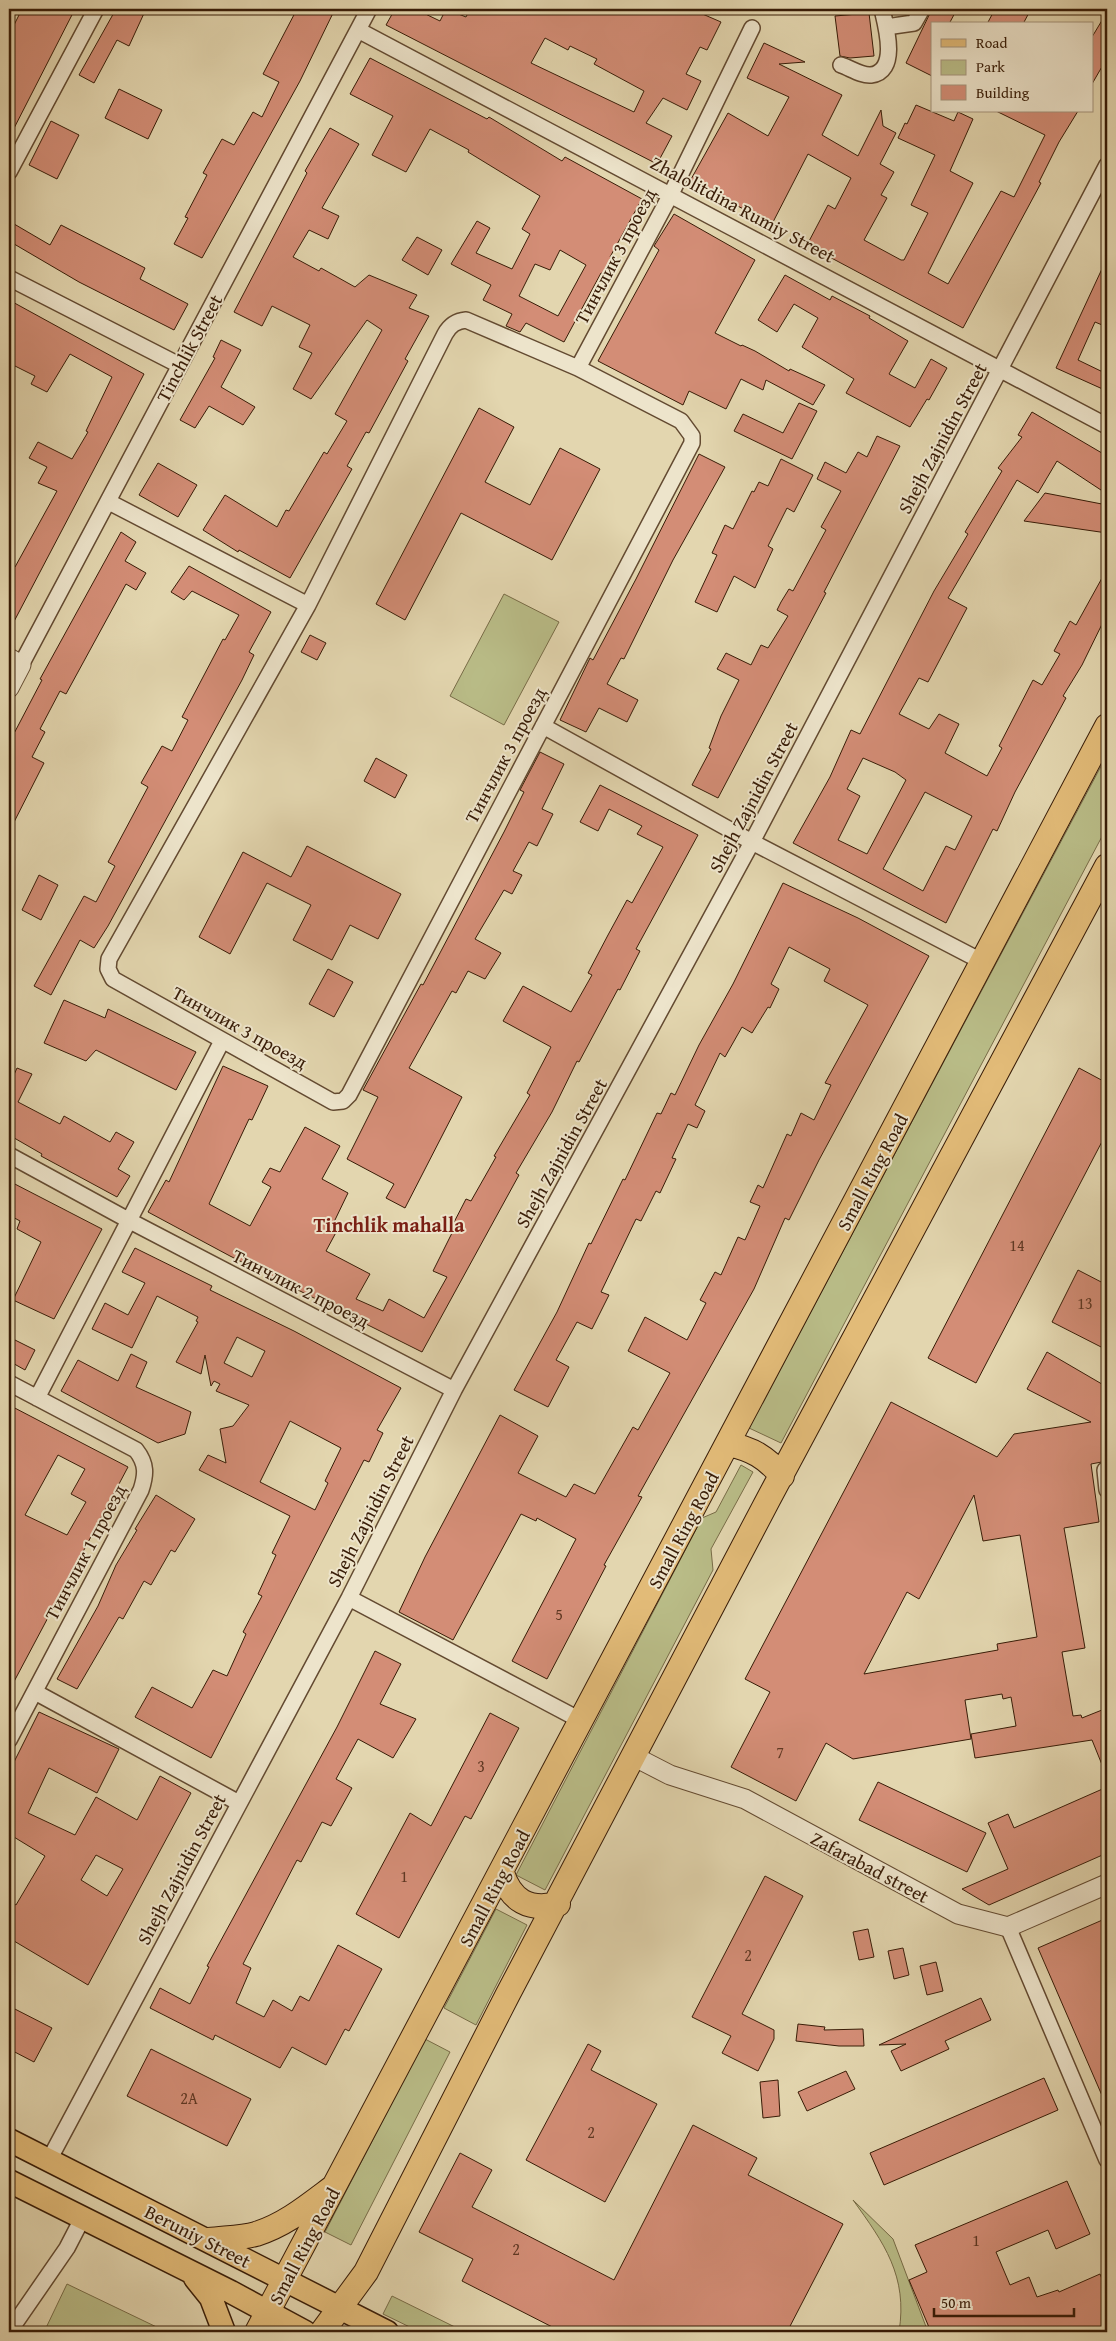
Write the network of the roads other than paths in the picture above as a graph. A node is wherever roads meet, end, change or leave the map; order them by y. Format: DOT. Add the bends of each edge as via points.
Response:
graph roads {
  1 [pos="96,9"];
  2 [pos="369,9"];
  3 [pos="882,9"];
  4 [pos="922,9"];
  5 [pos="752,28"];
  6 [pos="886,28"];
  7 [pos="358,30"];
  8 [pos="841,65"];
  9 [pos="1107,165"];
  10 [pos="9,172"];
  11 [pos="670,194"];
  12 [pos="9,278"];
  13 [pos="179,365"];
  14 [pos="578,368"];
  15 [pos="1001,369"];
  16 [pos="1107,426"];
  17 [pos="109,502"];
  18 [pos="308,605"];
  19 [pos="15,661"];
  20 [pos="9,688"];
  21 [pos="543,726"];
  22 [pos="1107,726"];
  23 [pos="752,842"];
  24 [pos="1107,866"];
  25 [pos="983,962"];
  26 [pos="222,1041"];
  27 [pos="9,1155"];
  28 [pos="130,1221"];
  29 [pos="9,1383"];
  30 [pos="454,1390"];
  31 [pos="37,1398"];
  32 [pos="728,1444"];
  33 [pos="1105,1470"];
  34 [pos="782,1476"];
  35 [pos="1107,1490"];
  36 [pos="349,1598"];
  37 [pos="34,1692"];
  38 [pos="582,1721"];
  39 [pos="9,1740"];
  40 [pos="635,1757"];
  41 [pos="239,1803"];
  42 [pos="502,1873"];
  43 [pos="1107,1884"];
  44 [pos="558,1904"];
  45 [pos="1008,1927"];
  46 [pos="9,2140"];
  47 [pos="50,2160"];
  48 [pos="1107,2160"];
  49 [pos="9,2181"];
  50 [pos="337,2184"];
  51 [pos="82,2218"];
  52 [pos="209,2240"];
  53 [pos="190,2272"];
  54 [pos="286,2281"];
  55 [pos="340,2308"];
  56 [pos="263,2322"];
  57 [pos="9,2332"];
  58 [pos="224,2332"];
  59 [pos="305,2332"];
  60 [pos="322,2332"];
  61 [pos="387,2332"];
  1 -- 10 [label="street"];
  2 -- 7 [label="street, Tinchlik Street"];
  3 -- 6 [label="street"];
  4 -- 6 [label="street" via="914,24"];
  5 -- 11 [label="street, Тинчлик 3 проезд"];
  6 -- 8 [label="street" via="889,54 879,72 865,74"];
  7 -- 11 [label="street, Zhalolitdina Rumiy Street"];
  7 -- 13 [label="street, Tinchlik Street"];
  9 -- 15 [label="street, Shejh Zajnidin Street"];
  11 -- 14 [label="street, Тинчлик 3 проезд"];
  11 -- 15 [label="street, Zhalolitdina Rumiy Street"];
  12 -- 13 [label="street"];
  13 -- 17 [label="street, Tinchlik Street"];
  14 -- 18 [label="street, Тинчлик 3 проезд" via="466,320 449,327"];
  14 -- 21 [label="street, Тинчлик 3 проезд" via="681,421 692,436 692,443"];
  15 -- 16 [label="street, Zhalolitdina Rumiy Street"];
  15 -- 23 [label="street, Shejh Zajnidin Street"];
  17 -- 18 [label="street"];
  17 -- 19 [label="street, Tinchlik Street"];
  18 -- 26 [label="street, Тинчлик 3 проезд" via="109,959 108,969 113,979"];
  19 -- 20 [label="street, Tinchlik Street"];
  21 -- 23 [label="street"];
  21 -- 26 [label="street, Тинчлик 3 проезд" via="343,1101 333,1102"];
  22 -- 25 [label="highway, Small Ring Road"];
  23 -- 25 [label="street"];
  23 -- 30 [label="street, Shejh Zajnidin Street"];
  24 -- 34 [label="highway"];
  25 -- 32 [label="highway, Small Ring Road"];
  26 -- 28 [label="street"];
  27 -- 28 [label="street, Тинчлик 2 проезд"];
  28 -- 30 [label="street, Тинчлик 2 проезд"];
  28 -- 31 [label="street"];
  29 -- 31 [label="street, Тинчлик 1 проезд"];
  30 -- 36 [label="street, Shejh Zajnidin Street"];
  31 -- 37 [label="street, Тинчлик 1 проезд" via="136,1450 145,1468 141,1490"];
  32 -- 34 [label="highway" via="755,1452"];
  32 -- 38 [label="highway, Small Ring Road"];
  33 -- 35 [label="street"];
  34 -- 40 [label="highway"];
  36 -- 38 [label="street"];
  36 -- 41 [label="street, Shejh Zajnidin Street"];
  37 -- 39 [label="street, Тинчлик 1 проезд"];
  37 -- 41 [label="street"];
  38 -- 42 [label="highway, Small Ring Road"];
  40 -- 44 [label="highway"];
  40 -- 45 [label="street, Zafarabad street" via="670,1774 745,1799 958,1914"];
  41 -- 47 [label="street, Shejh Zajnidin Street"];
  42 -- 44 [label="highway" via="509,1891 522,1903 540,1907"];
  42 -- 50 [label="highway, Small Ring Road"];
  43 -- 45 [label="street"];
  44 -- 55 [label="highway" via="508,1994 366,2272"];
  45 -- 48 [label="street"];
  46 -- 47 [label="main road, Beruniy Street"];
  47 -- 52 [label="main road, Beruniy Street"];
  49 -- 51 [label="main road, Beruniy Street"];
  50 -- 52 [label="highway" via="293,2217 270,2229 254,2235"];
  50 -- 54 [label="highway, Small Ring Road"];
  51 -- 53 [label="main road, Beruniy Street"];
  51 -- 57 [label="street" via="67,2248"];
  52 -- 54 [label="main road, Beruniy Street"];
  53 -- 56 [label="main road, Beruniy Street"];
  53 -- 58 [label="main road" via="212,2298"];
  54 -- 55 [label="main road, Beruniy Street"];
  54 -- 56 [label="highway, Small Ring Road"];
  55 -- 60 [label="highway"];
  55 -- 61 [label="main road, Beruniy Street"];
  56 -- 59 [label="main road, Beruniy Street"];
}
